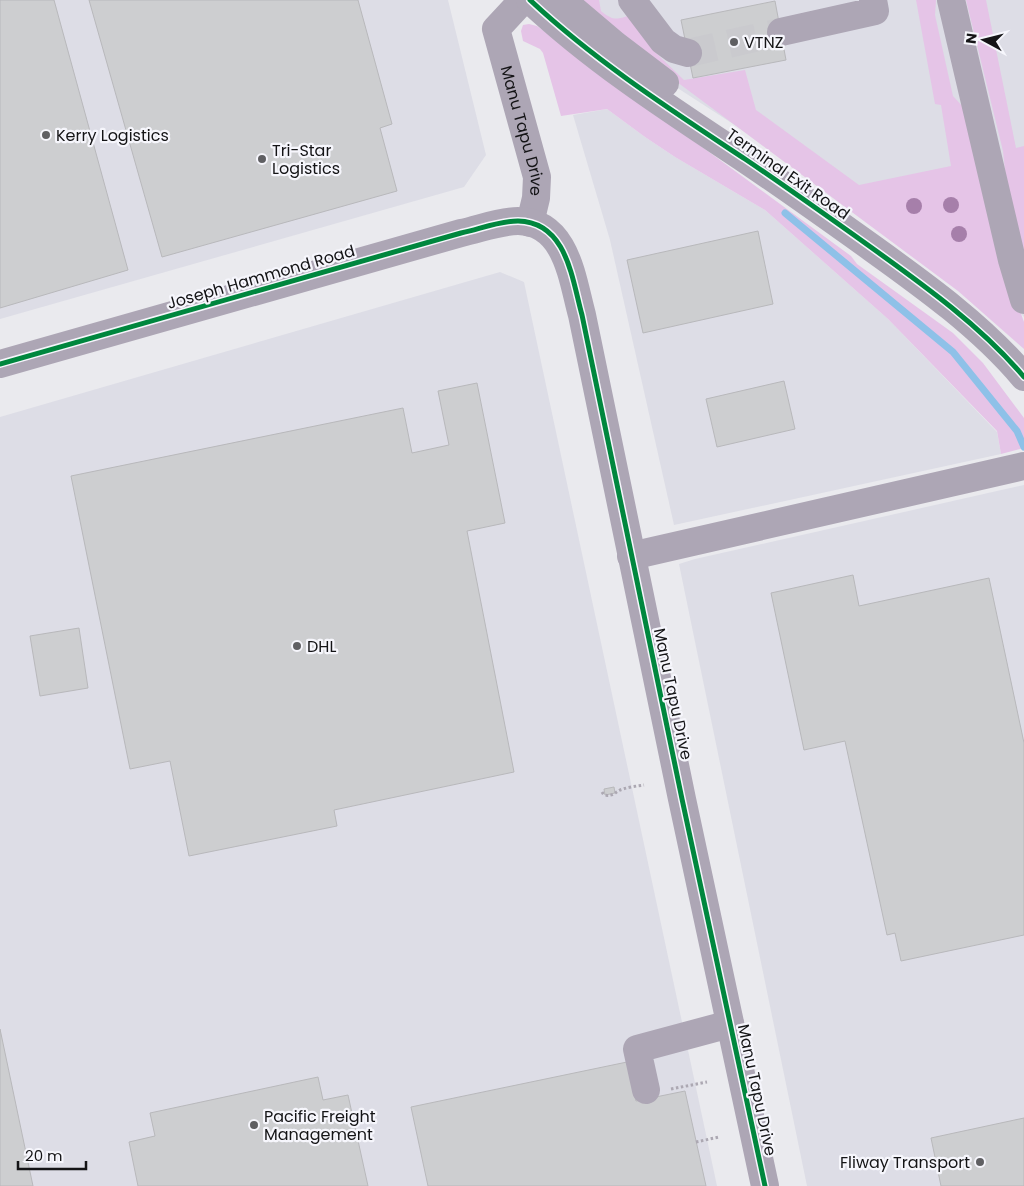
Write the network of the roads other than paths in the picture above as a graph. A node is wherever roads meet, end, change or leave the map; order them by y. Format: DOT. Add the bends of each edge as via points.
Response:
graph roads {
  1 [pos="523,0"];
  2 [pos="530,0"];
  3 [pos="562,0"];
  4 [pos="632,0"];
  5 [pos="873,0"];
  6 [pos="951,0"];
  7 [pos="781,32"];
  8 [pos="688,53"];
  9 [pos="784,185"];
  10 [pos="530,223"];
  11 [pos="1024,300"];
  12 [pos="0,364"];
  13 [pos="1024,377"];
  14 [pos="1024,466"];
  15 [pos="631,556"];
  16 [pos="730,1024"];
  17 [pos="646,1090"];
  18 [pos="765,1186"];
  1 -- 10 [label="street, Manu Tapu Drive" via="496,29 537,177"];
  2 -- 9 [label="street, Terminal Exit Road" via="556,25 667,107"];
  3 -- 9 [label="street, Terminal Exit Road" via="674,90"];
  4 -- 8 [label="street" via="663,41 674,50"];
  5 -- 7 [label="street" via="875,11"];
  6 -- 11 [label="street"];
  9 -- 13 [label="street, Terminal Exit Road" via="920,282 998,348"];
  10 -- 12 [label="street, Joseph Hammond Road" via="506,222 461,233"];
  10 -- 15 [label="street, Manu Tapu Drive" via="555,238 566,259 582,315"];
  14 -- 15 [label="street"];
  15 -- 16 [label="street, Manu Tapu Drive"];
  16 -- 17 [label="street" via="637,1048"];
  16 -- 18 [label="street, Manu Tapu Drive"];
}
